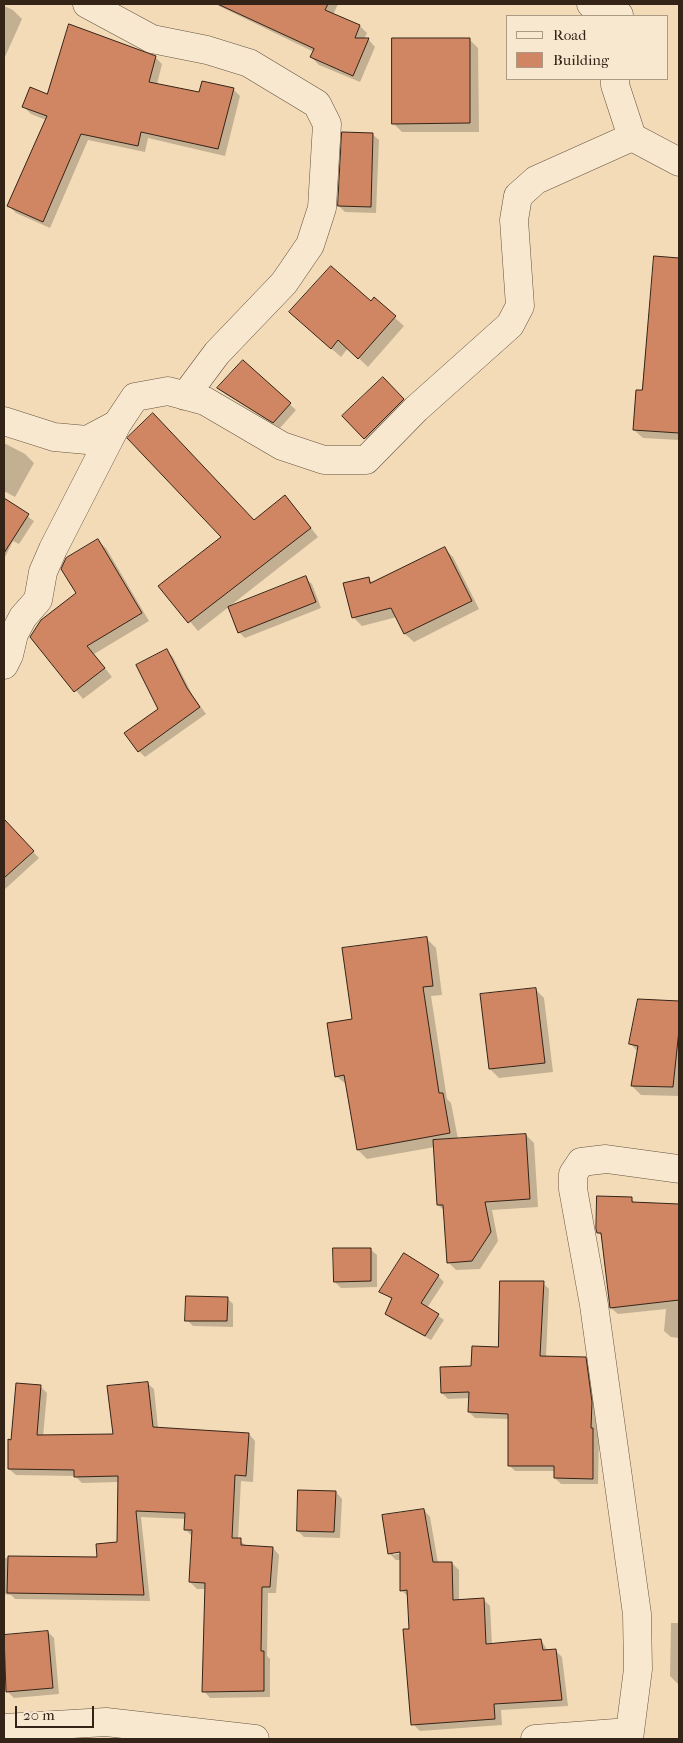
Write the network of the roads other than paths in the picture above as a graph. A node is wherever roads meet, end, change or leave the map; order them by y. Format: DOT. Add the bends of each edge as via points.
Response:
graph roads {
  1 [pos="87,4"];
  2 [pos="591,4"];
  3 [pos="623,12"];
  4 [pos="615,80"];
  5 [pos="632,136"];
  6 [pos="679,162"];
  7 [pos="185,396"];
  8 [pos="4,421"];
  9 [pos="117,424"];
  10 [pos="4,665"];
  11 [pos="679,1169"];
  12 [pos="4,1728"];
  13 [pos="106,1730"];
  14 [pos="629,1736"];
  15 [pos="255,1739"];
  16 [pos="535,1739"];
  1 -- 7 [label="street" via="152,39 207,50 249,63 317,104 327,124 322,208 310,244 284,283 217,353"];
  2 -- 3 [label="street"];
  4 -- 5 [label="street"];
  5 -- 6 [label="street"];
  5 -- 7 [label="street" via="536,180 518,196 514,220 520,306 510,324 416,408 366,460 324,460 282,446 205,401"];
  7 -- 9 [label="street" via="168,391 135,397"];
  8 -- 9 [label="street" via="54,437 87,440"];
  9 -- 10 [label="street" via="53,549 43,572 38,600 14,634"];
  11 -- 14 [label="street" via="606,1159 582,1162 573,1174 637,1614 638,1669"];
  12 -- 13 [label="street"];
  13 -- 15 [label="street"];
  14 -- 16 [label="street"];
}
